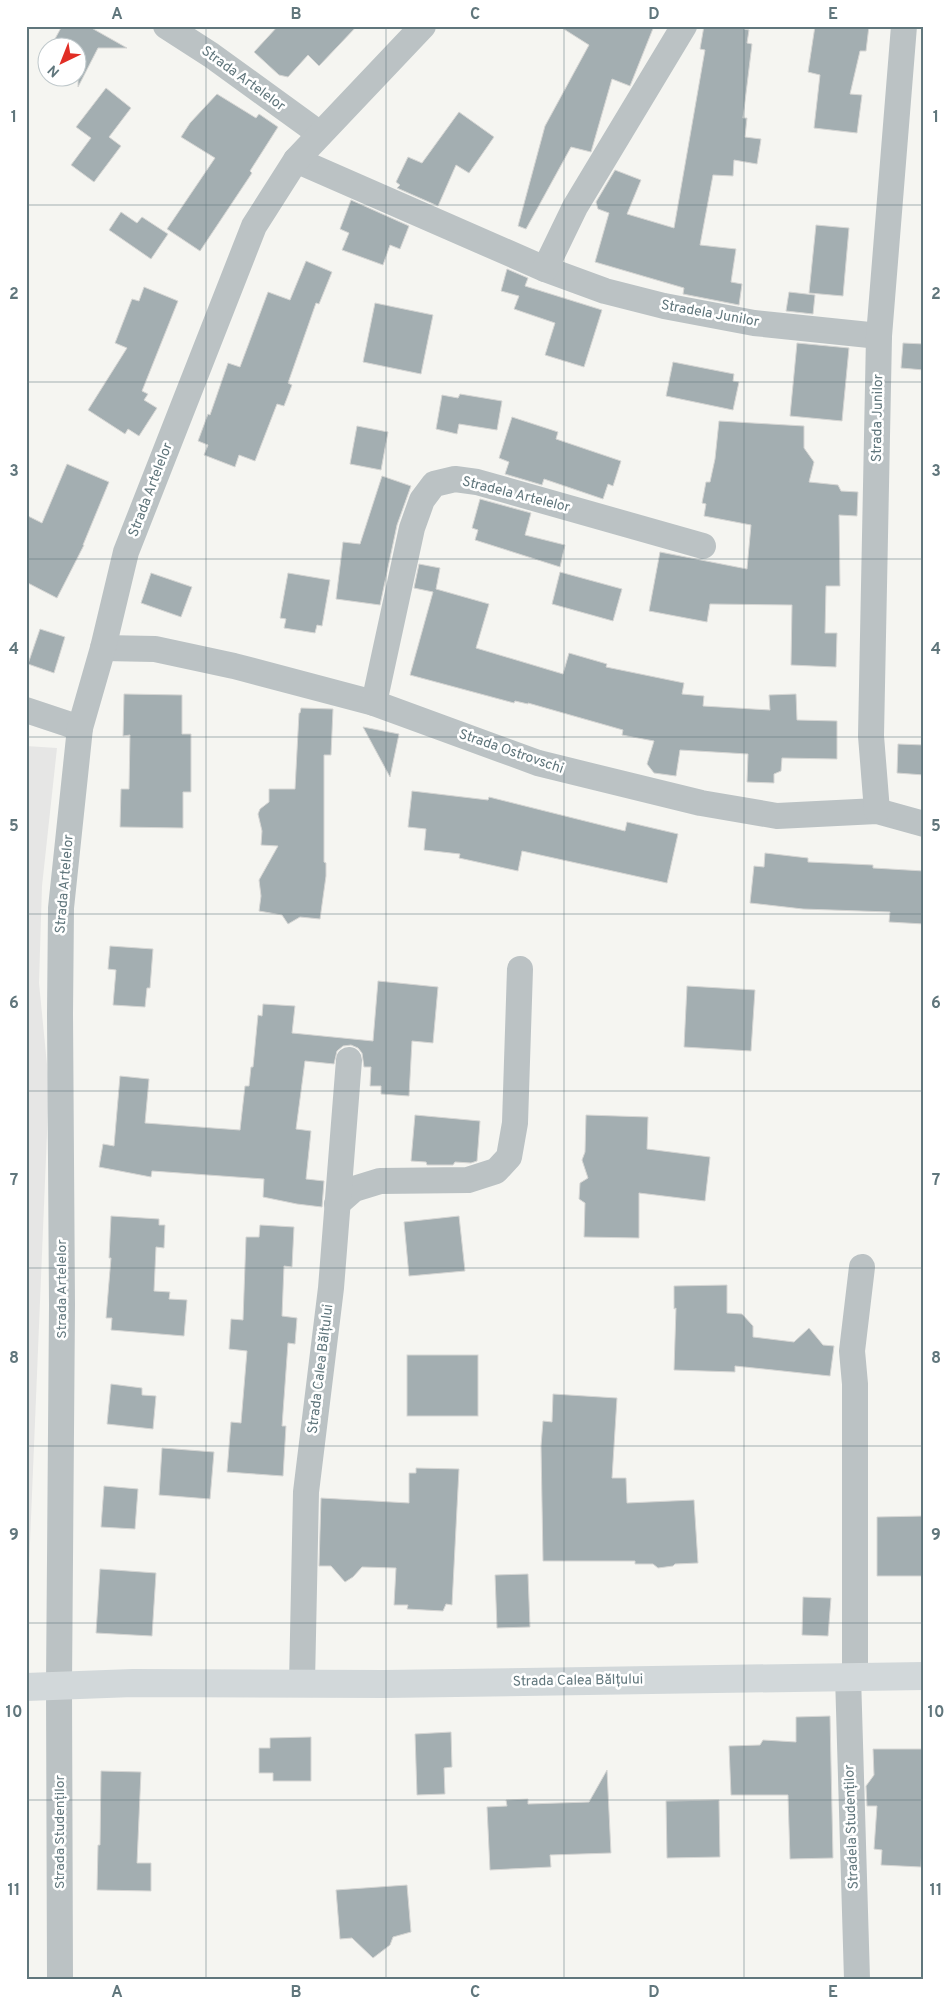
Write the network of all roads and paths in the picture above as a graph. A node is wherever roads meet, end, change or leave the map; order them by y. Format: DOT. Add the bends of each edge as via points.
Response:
graph roads {
  1 [pos="166,26"];
  2 [pos="423,26"];
  3 [pos="684,26"];
  4 [pos="904,26"];
  5 [pos="320,134"];
  6 [pos="296,160"];
  7 [pos="546,269"];
  8 [pos="879,336"];
  9 [pos="703,546"];
  10 [pos="103,648"];
  11 [pos="374,704"];
  12 [pos="26,710"];
  13 [pos="80,728"];
  14 [pos="876,811"];
  15 [pos="924,824"];
  16 [pos="520,969"];
  17 [pos="349,1060"];
  18 [pos="337,1204"];
  19 [pos="862,1267"];
  20 [pos="851,1676"];
  21 [pos="924,1676"];
  22 [pos="302,1683"];
  23 [pos="59,1686"];
  24 [pos="26,1687"];
  25 [pos="60,1979"];
  26 [pos="857,1979"];
  1 -- 5 [label="street, Strada Artelelor"];
  2 -- 5 [label="street, Strada Artelelor"];
  3 -- 7 [label="street" via="575,208"];
  4 -- 8 [label="street, Strada Junilor"];
  5 -- 6 [label="street, Strada Artelelor"];
  6 -- 7 [label="street, Stradela Junilor"];
  6 -- 10 [label="street, Strada Artelelor" via="254,226 126,552"];
  7 -- 8 [label="street, Stradela Junilor" via="605,291 664,306 754,323"];
  8 -- 14 [label="street, Strada Junilor" via="871,736"];
  9 -- 11 [label="street, Stradela Artelelor" via="477,482 454,479 434,484 422,500 412,528"];
  10 -- 11 [label="street, Strada Ostrovschi" via="164,651 234,666"];
  10 -- 13 [label="street, Strada Artelelor"];
  11 -- 14 [label="street, Strada Ostrovschi" via="538,764 701,803 778,816"];
  12 -- 13 [label="street"];
  13 -- 23 [label="street, Strada Artelelor" via="61,908"];
  14 -- 15 [label="street, Strada Ostrovschi"];
  16 -- 18 [label="street" via="515,1123 509,1157 496,1171 468,1180 380,1182 354,1190"];
  17 -- 18 [label="street, Strada Calea Bălțului"];
  18 -- 22 [label="street, Strada Calea Bălțului" via="331,1288 306,1492"];
  19 -- 20 [label="street" via="852,1351"];
  20 -- 21 [label="main road, Strada Calea Bălțului"];
  20 -- 22 [label="main road, Strada Calea Bălțului"];
  20 -- 26 [label="street, Stradela Studenților"];
  22 -- 23 [label="main road, Strada Calea Bălțului"];
  23 -- 24 [label="main road, Strada Calea Bălțului"];
  23 -- 25 [label="street, Strada Studenților"];
}
